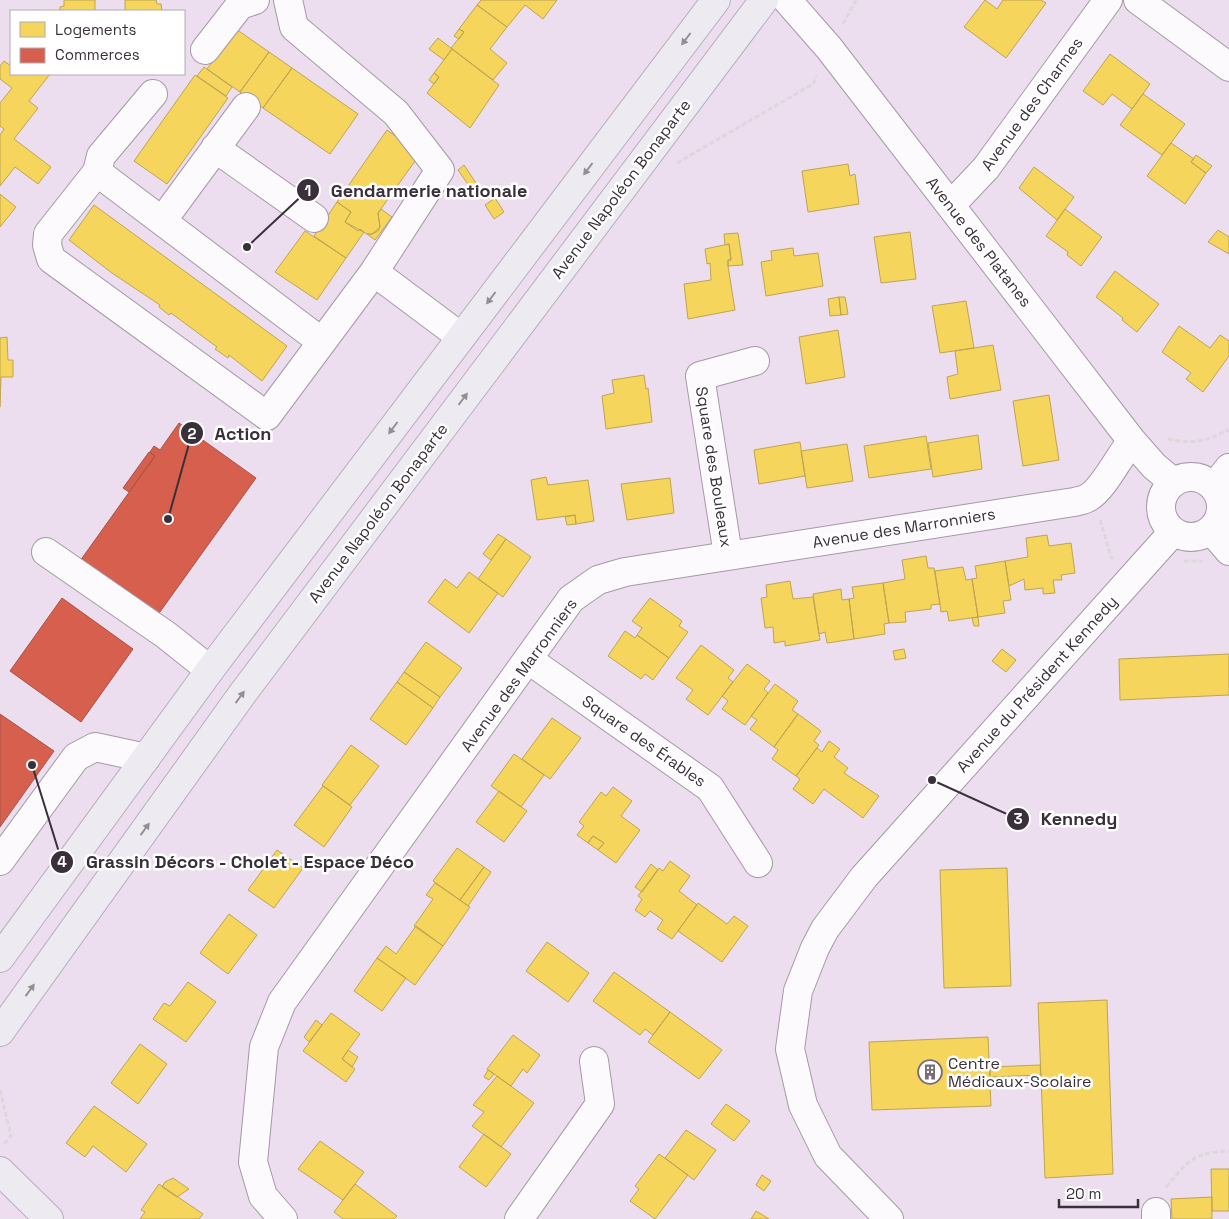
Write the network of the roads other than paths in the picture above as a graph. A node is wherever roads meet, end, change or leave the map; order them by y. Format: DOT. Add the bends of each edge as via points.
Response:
graph roads {
  1 [pos="255,0"];
  2 [pos="288,0"];
  3 [pos="716,0"];
  4 [pos="764,0"];
  5 [pos="787,0"];
  6 [pos="1108,0"];
  7 [pos="1138,0"];
  8 [pos="205,50"];
  9 [pos="1229,66"];
  10 [pos="153,94"];
  11 [pos="246,107"];
  12 [pos="215,148"];
  13 [pos="97,172"];
  14 [pos="951,205"];
  15 [pos="314,218"];
  16 [pos="162,221"];
  17 [pos="374,272"];
  18 [pos="461,338"];
  19 [pos="322,342"];
  20 [pos="755,361"];
  21 [pos="1132,441"];
  22 [pos="1221,477"];
  23 [pos="1173,482"];
  24 [pos="1211,530"];
  25 [pos="1173,532"];
  26 [pos="1229,551"];
  27 [pos="46,552"];
  28 [pos="728,555"];
  29 [pos="529,660"];
  30 [pos="210,670"];
  31 [pos="146,758"];
  32 [pos="0,861"];
  33 [pos="758,863"];
  34 [pos="30,917"];
  35 [pos="0,936"];
  36 [pos="0,958"];
  37 [pos="0,1032"];
  38 [pos="594,1061"];
  39 [pos="0,1171"];
  40 [pos="49,1219"];
  41 [pos="284,1219"];
  42 [pos="519,1219"];
  43 [pos="889,1219"];
  1 -- 8 [label="street" via="240,5"];
  2 -- 17 [label="street" via="294,27 396,113 440,170"];
  3 -- 18 [label="main road, one-way"];
  37 -- 4 [label="main road, Avenue Napoléon Bonaparte, one-way" via="243,693"];
  5 -- 14 [label="street, Avenue des Platanes" via="829,48"];
  6 -- 14 [label="street, Avenue des Charmes" via="986,168"];
  7 -- 9 [label="street"];
  10 -- 13 [label="street" via="101,156"];
  11 -- 12 [label="street"];
  12 -- 15 [label="street"];
  12 -- 16 [label="street"];
  13 -- 16 [label="street"];
  13 -- 19 [label="street" via="48,234 51,259 267,416"];
  14 -- 21 [label="street, Avenue des Platanes"];
  16 -- 19 [label="street"];
  17 -- 18 [label="street"];
  17 -- 19 [label="street"];
  18 -- 30 [label="main road, one-way"];
  20 -- 28 [label="street, Square des Bouleaux" via="700,376"];
  21 -- 23 [label="street, Avenue des Platanes"];
  21 -- 28 [label="street, Avenue des Marronniers" via="1103,483 1089,497 1074,502"];
  22 -- 23 [label="street" via="1188,477"];
  22 -- 24 [label="street" via="1222,506 1217,523"];
  23 -- 25 [label="street" via="1165,492 1160,509 1162,518"];
  24 -- 25 [label="street" via="1193,538"];
  24 -- 26 [label="street"];
  25 -- 43 [label="street, Avenue du Président Kennedy" via="864,877 825,929 815,948 798,991 790,1049 803,1105 828,1156"];
  27 -- 30 [label="street" via="166,635"];
  28 -- 29 [label="street, Avenue des Marronniers" via="625,572 598,580 572,599"];
  29 -- 33 [label="street, Square des Érables" via="710,788"];
  29 -- 41 [label="street, Avenue des Marronniers" via="282,1002 264,1047 253,1162 262,1196"];
  30 -- 31 [label="main road"];
  31 -- 32 [label="street" via="95,747 76,757"];
  31 -- 34 [label="main road"];
  34 -- 35 [label="main road"];
  34 -- 36 [label="main road"];
  38 -- 42 [label="street" via="600,1104"];
  39 -- 40 [label="main road"];
}
